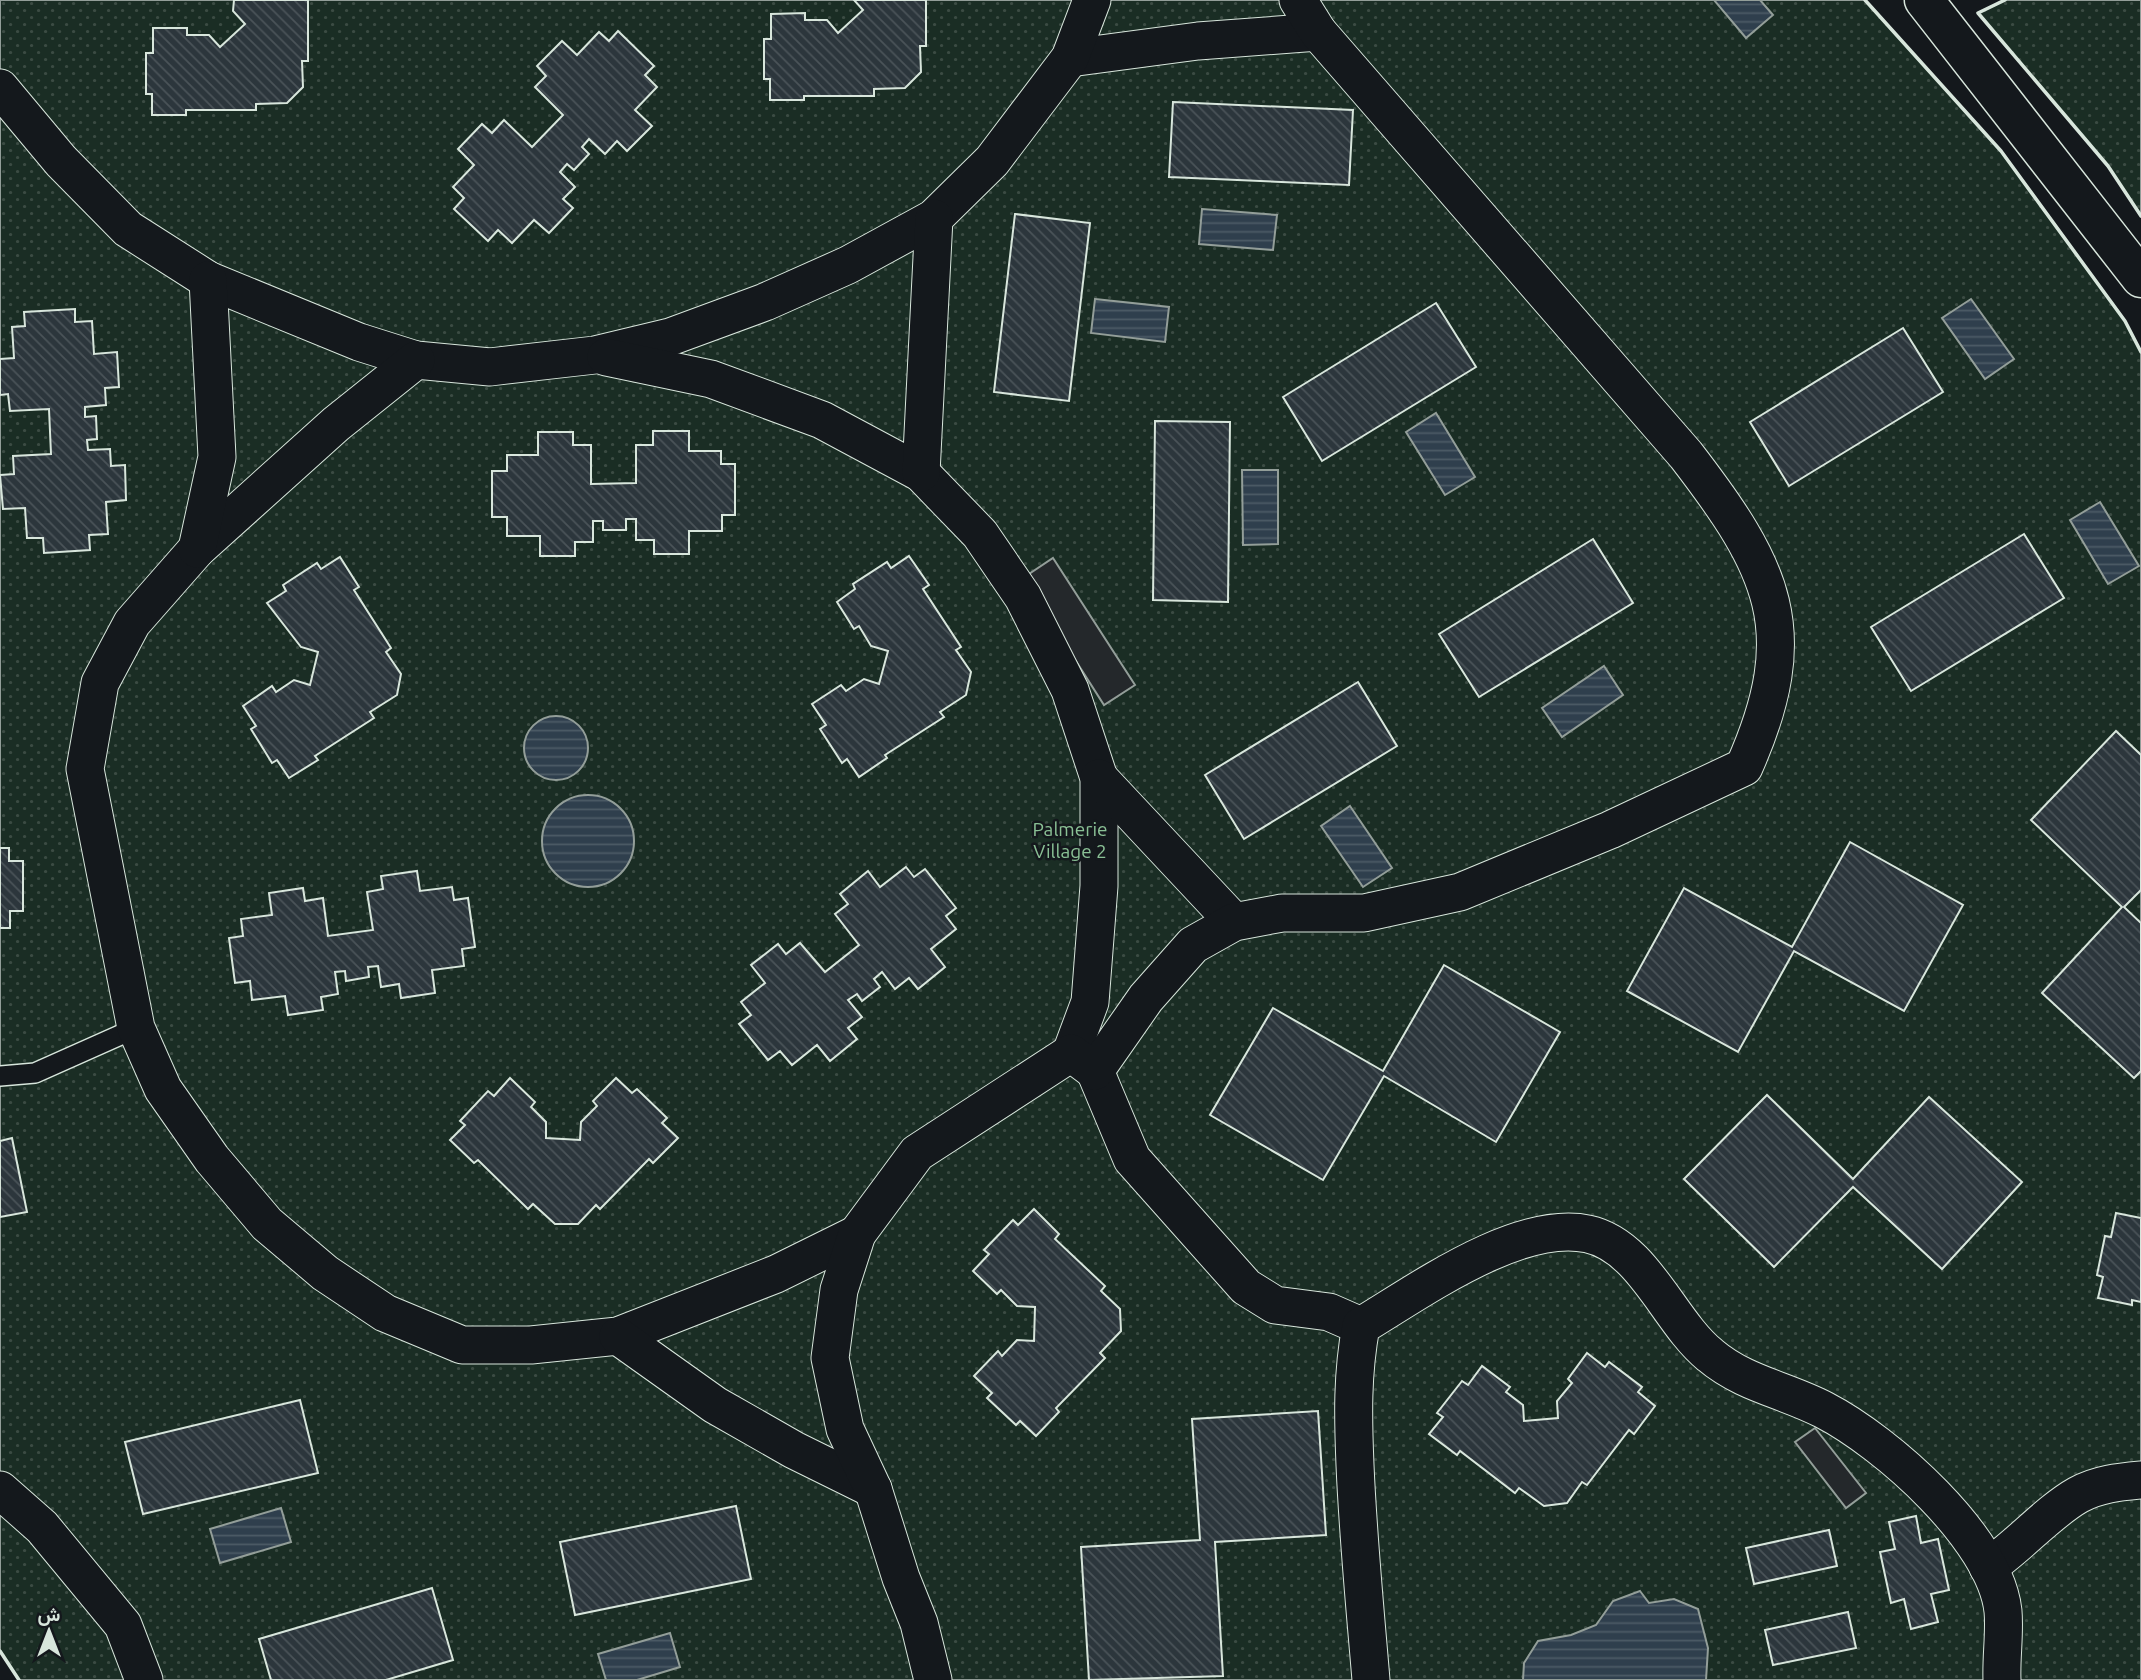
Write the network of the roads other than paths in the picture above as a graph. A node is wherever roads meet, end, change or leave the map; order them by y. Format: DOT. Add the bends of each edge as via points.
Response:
graph roads {
  1 [pos="1092,0"];
  2 [pos="1298,0"];
  3 [pos="1924,0"];
  4 [pos="1318,32"];
  5 [pos="1070,58"];
  6 [pos="0,88"];
  7 [pos="934,218"];
  8 [pos="2141,278"];
  9 [pos="208,280"];
  10 [pos="595,355"];
  11 [pos="416,360"];
  12 [pos="921,472"];
  13 [pos="197,549"];
  14 [pos="1099,778"];
  15 [pos="1234,922"];
  16 [pos="136,1028"];
  17 [pos="1083,1062"];
  18 [pos="0,1076"];
  19 [pos="857,1234"];
  20 [pos="1361,1326"];
  21 [pos="618,1336"];
  22 [pos="2141,1480"];
  23 [pos="873,1489"];
  24 [pos="0,1490"];
  25 [pos="1988,1567"];
  26 [pos="144,1680"];
  27 [pos="933,1680"];
  28 [pos="1371,1680"];
  29 [pos="2002,1680"];
  1 -- 5 [label="street"];
  2 -- 4 [label="street"];
  3 -- 8 [label="street"];
  4 -- 5 [label="street" via="1198,41"];
  4 -- 15 [label="street" via="1722,502 1756,559 1772,604 1777,648 1774,683 1765,720 1744,767 1610,830 1460,892 1364,913 1282,913"];
  5 -- 7 [label="street" via="992,161"];
  6 -- 9 [label="street" via="61,162 128,229"];
  7 -- 10 [label="street" via="848,265 765,302 670,337"];
  7 -- 12 [label="street"];
  9 -- 11 [label="street" via="359,342"];
  9 -- 13 [label="street" via="217,457"];
  10 -- 11 [label="street" via="490,367"];
  10 -- 12 [label="street" via="711,379 822,420"];
  11 -- 13 [label="street" via="335,424"];
  12 -- 14 [label="street" via="980,534 1023,597 1070,690"];
  13 -- 16 [label="street" via="132,623 100,683 85,769"];
  14 -- 15 [label="street"];
  14 -- 17 [label="street" via="1099,886"];
  15 -- 17 [label="street" via="1193,945"];
  16 -- 18 [label="lane" via="35,1073"];
  16 -- 21 [label="street" via="163,1089 212,1159 267,1224 325,1273 385,1313 462,1345 531,1345"];
  17 -- 19 [label="street" via="917,1153"];
  17 -- 20 [label="street" via="1132,1159 1246,1287 1275,1305 1329,1312"];
  19 -- 21 [label="street" via="776,1274"];
  19 -- 23 [label="street" via="839,1290 830,1357 845,1429"];
  20 -- 25 [label="street" via="1440,1276 1494,1250 1547,1235 1588,1234 1622,1251 1709,1355 1756,1385 1823,1409 1871,1438 1928,1490"];
  20 -- 28 [label="street" via="1353,1369 1354,1430 1359,1557"];
  21 -- 23 [label="street" via="715,1405"];
  22 -- 25 [label="street" via="2107,1483 2077,1495"];
  23 -- 27 [label="street" via="919,1623"];
  24 -- 26 [label="street" via="42,1527 123,1625"];
  25 -- 29 [label="street" via="2003,1609"];
}
